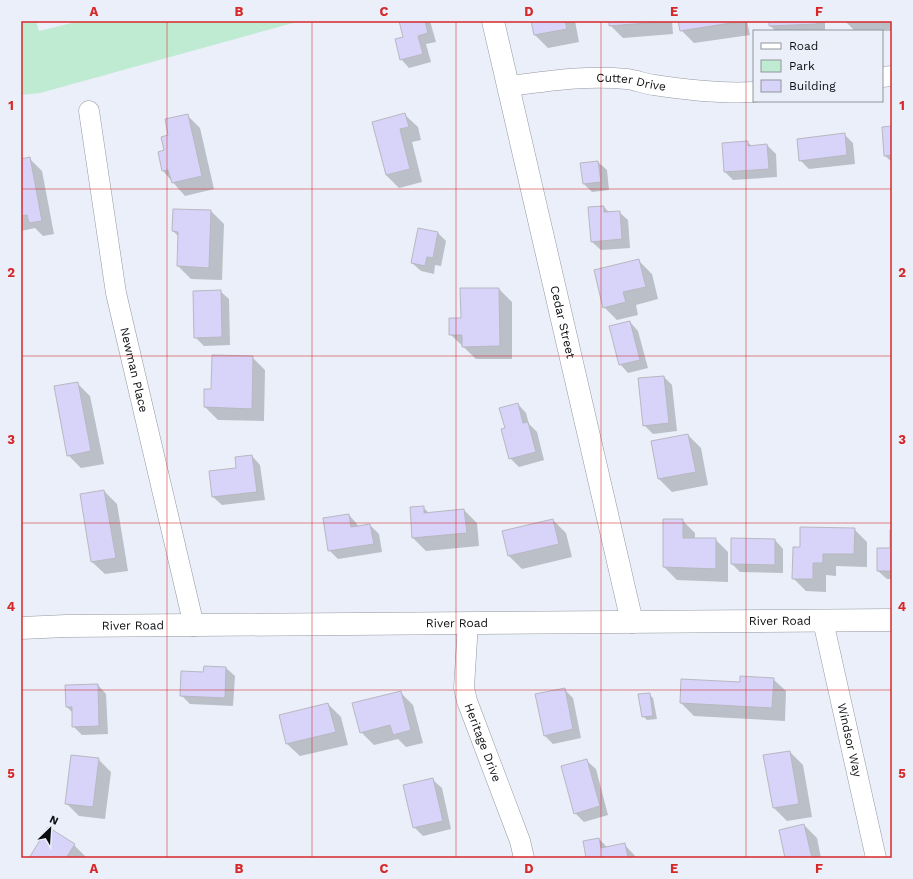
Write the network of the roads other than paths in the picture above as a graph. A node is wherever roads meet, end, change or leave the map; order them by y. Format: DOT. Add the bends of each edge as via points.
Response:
graph roads {
  1 [pos="493,21"];
  2 [pos="509,86"];
  3 [pos="753,92"];
  4 [pos="89,111"];
  5 [pos="892,620"];
  6 [pos="823,621"];
  7 [pos="632,622"];
  8 [pos="468,623"];
  9 [pos="194,626"];
  10 [pos="21,628"];
  11 [pos="524,858"];
  12 [pos="876,858"];
  1 -- 2 [label="street, Cedar Street"];
  2 -- 3 [label="street, Cutter Drive" via="565,78 606,78 707,92"];
  2 -- 7 [label="street, Cedar Street"];
  4 -- 9 [label="street, Newman Place" via="116,293"];
  5 -- 6 [label="street, River Road"];
  6 -- 7 [label="street, River Road"];
  6 -- 12 [label="street, Windsor Way"];
  7 -- 8 [label="street, River Road"];
  8 -- 9 [label="street, River Road"];
  8 -- 11 [label="street, Heritage Drive" via="464,688 467,701 520,841"];
  9 -- 10 [label="street, River Road"];
}
